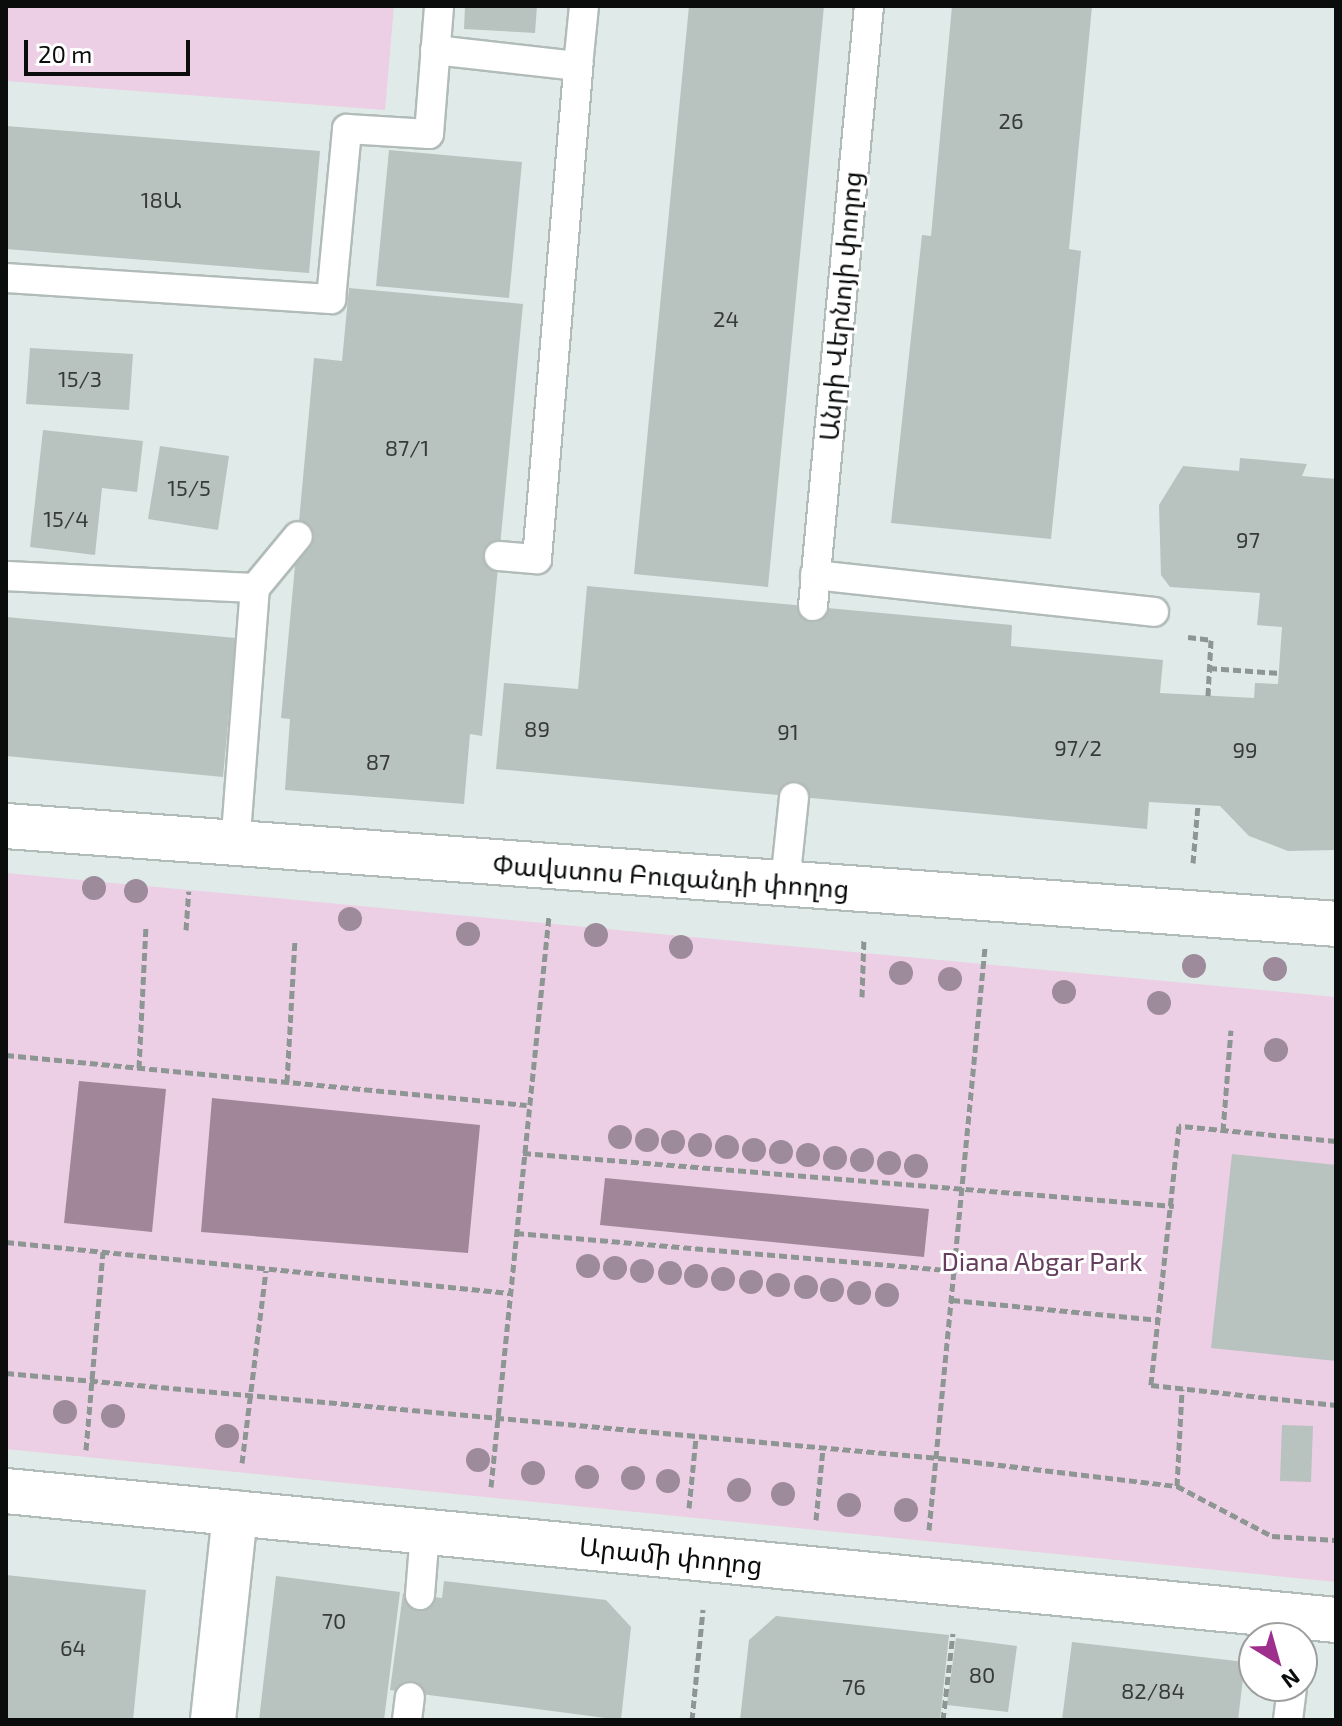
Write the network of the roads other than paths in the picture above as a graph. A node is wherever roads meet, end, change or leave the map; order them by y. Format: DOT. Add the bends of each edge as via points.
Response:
graph roads {
  1 [pos="439,6"];
  2 [pos="584,6"];
  3 [pos="869,6"];
  4 [pos="435,50"];
  5 [pos="578,66"];
  6 [pos="6,278"];
  7 [pos="298,536"];
  8 [pos="499,556"];
  9 [pos="815,575"];
  10 [pos="6,576"];
  11 [pos="255,588"];
  12 [pos="813,606"];
  13 [pos="1154,612"];
  14 [pos="794,797"];
  15 [pos="6,826"];
  16 [pos="235,847"];
  17 [pos="785,883"];
  18 [pos="1336,924"];
  19 [pos="6,1491"];
  20 [pos="235,1513"];
  21 [pos="425,1531"];
  22 [pos="420,1595"];
  23 [pos="1285,1622"];
  24 [pos="213,1720"];
  1 -- 4 [label="lane"];
  2 -- 5 [label="lane"];
  3 -- 9 [label="lane, Անրի Վերնոյի փողոց"];
  4 -- 5 [label="lane"];
  4 -- 6 [label="lane" via="429,134 347,129 331,299"];
  5 -- 8 [label="lane" via="537,559"];
  7 -- 11 [label="lane"];
  9 -- 12 [label="lane, Անրի Վերնոյի փողոց"];
  9 -- 13 [label="lane"];
  10 -- 11 [label="lane"];
  11 -- 16 [label="lane"];
  14 -- 17 [label="lane"];
  15 -- 16 [label="street, Փավստոս Բուզանդի փողոց"];
  16 -- 17 [label="street, Փավստոս Բուզանդի փողոց"];
  17 -- 18 [label="street, Փավստոս Բուզանդի փողոց"];
  19 -- 20 [label="street, Արամի փողոց"];
  20 -- 21 [label="street, Արամի փողոց"];
  20 -- 24 [label="street"];
  21 -- 22 [label="lane"];
  21 -- 23 [label="street, Արամի փողոց"];
}
